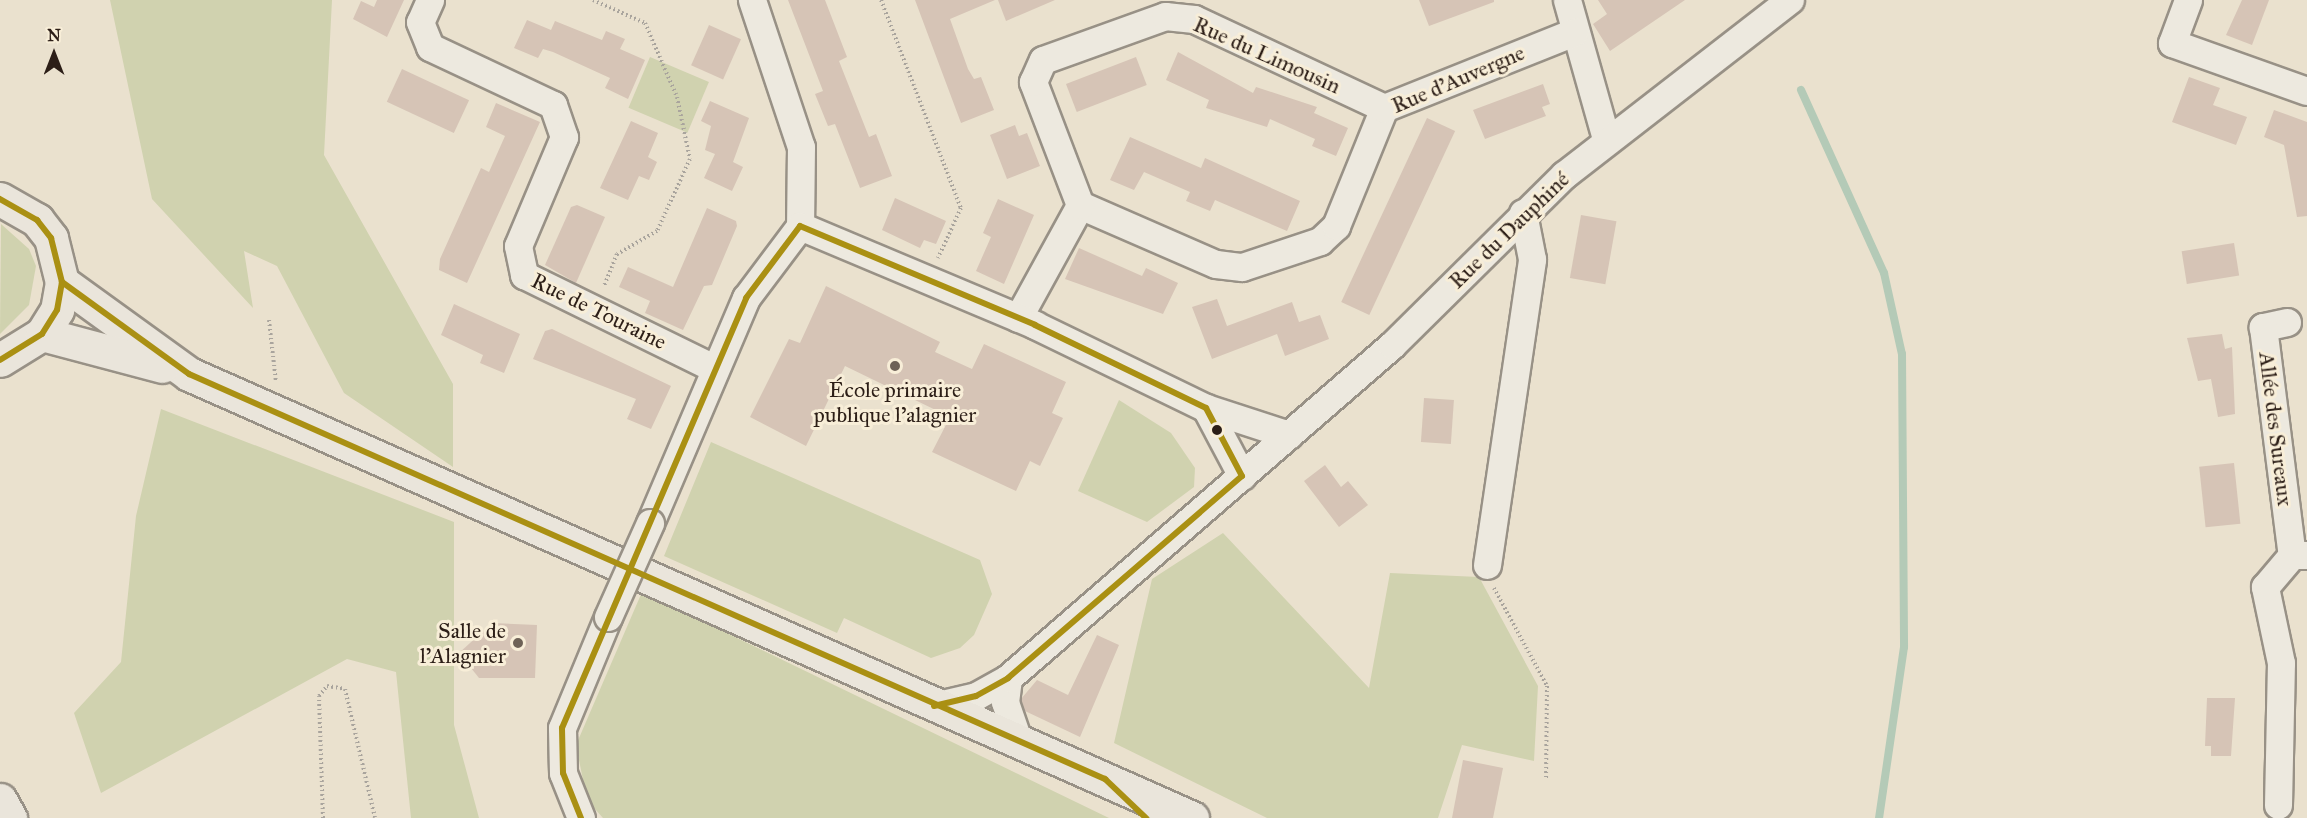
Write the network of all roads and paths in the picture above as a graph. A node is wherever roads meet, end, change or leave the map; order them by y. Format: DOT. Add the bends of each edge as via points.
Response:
graph roads {
  1 [pos="430,0"];
  2 [pos="593,0"];
  3 [pos="752,0"];
  4 [pos="881,0"];
  5 [pos="1567,0"];
  6 [pos="1790,0"];
  7 [pos="2188,0"];
  8 [pos="1574,32"];
  9 [pos="2307,91"];
  10 [pos="1384,108"];
  11 [pos="1606,139"];
  12 [pos="0,199"];
  13 [pos="1080,205"];
  14 [pos="1523,213"];
  15 [pos="800,226"];
  16 [pos="927,281"];
  17 [pos="62,282"];
  18 [pos="594,310"];
  19 [pos="1018,318"];
  20 [pos="269,320"];
  21 [pos="2287,322"];
  22 [pos="42,334"];
  23 [pos="2,362"];
  24 [pos="714,368"];
  25 [pos="189,374"];
  26 [pos="1206,408"];
  27 [pos="280,416"];
  28 [pos="1289,435"];
  29 [pos="1242,476"];
  30 [pos="2300,555"];
  31 [pos="1487,565"];
  32 [pos="1008,678"];
  33 [pos="934,706"];
  34 [pos="1020,743"];
  35 [pos="1105,779"];
  36 [pos="1546,780"];
  37 [pos="0,800"];
  38 [pos="2278,805"];
  39 [pos="10,818"];
  40 [pos="322,818"];
  41 [pos="375,818"];
  42 [pos="581,818"];
  43 [pos="1146,818"];
  44 [pos="1192,818"];
  1 -- 18 [label="street, Rue de Touraine" via="420,22 430,47 553,105 564,137 518,246 524,275"];
  2 -- 18 [label="path" via="645,23 677,97 690,159 657,231 617,254"];
  3 -- 15 [label="street" via="801,147"];
  4 -- 16 [label="path" via="961,208"];
  5 -- 8 [label="street"];
  6 -- 11 [label="street, Rue du Dauphiné"];
  7 -- 9 [label="street" via="2172,44"];
  8 -- 10 [label="street, Rue d'Auvergne"];
  8 -- 11 [label="street"];
  10 -- 13 [label="street, Rue d'Auvergne" via="1336,226 1320,241 1242,267 1216,264"];
  10 -- 13 [label="street, Rue du Limousin" via="1194,19 1165,16 1043,60 1035,70 1033,82"];
  11 -- 14 [label="street, Rue du Dauphiné"];
  12 -- 17 [label="main road" via="37,220 51,238"];
  13 -- 19 [label="street"];
  14 -- 28 [label="street, Rue du Dauphiné" via="1392,345"];
  14 -- 31 [label="street" via="1532,259"];
  15 -- 16 [label="street"];
  15 -- 24 [label="street" via="747,298"];
  16 -- 19 [label="street"];
  17 -- 22 [label="main road" via="57,310"];
  17 -- 25 [label="main road"];
  18 -- 24 [label="street, Rue de Touraine"];
  19 -- 26 [label="street"];
  20 -- 27 [label="path"];
  21 -- 30 [label="street, Allée des Sureaux" via="2263,327"];
  22 -- 23 [label="main road"];
  22 -- 25 [label="main road"];
  24 -- 42 [label="street, bridge" via="562,728 563,773"];
  25 -- 27 [label="main road"];
  26 -- 28 [label="street"];
  26 -- 29 [label="street"];
  27 -- 33 [label="main road"];
  28 -- 29 [label="street, Rue du Dauphiné"];
  29 -- 32 [label="street, Rue du Dauphiné"];
  30 -- 38 [label="street, Allée des Sureaux" via="2265,587 2280,663"];
  31 -- 36 [label="path" via="1495,590 1547,686"];
  32 -- 33 [label="street, Rue du Dauphiné" via="976,696"];
  32 -- 34 [label="street" via="1005,702"];
  33 -- 34 [label="main road"];
  34 -- 35 [label="main road"];
  35 -- 43 [label="street"];
  35 -- 44 [label="main road"];
  37 -- 39 [label="main road"];
  40 -- 41 [label="path" via="319,696 327,686 345,689"];
}
